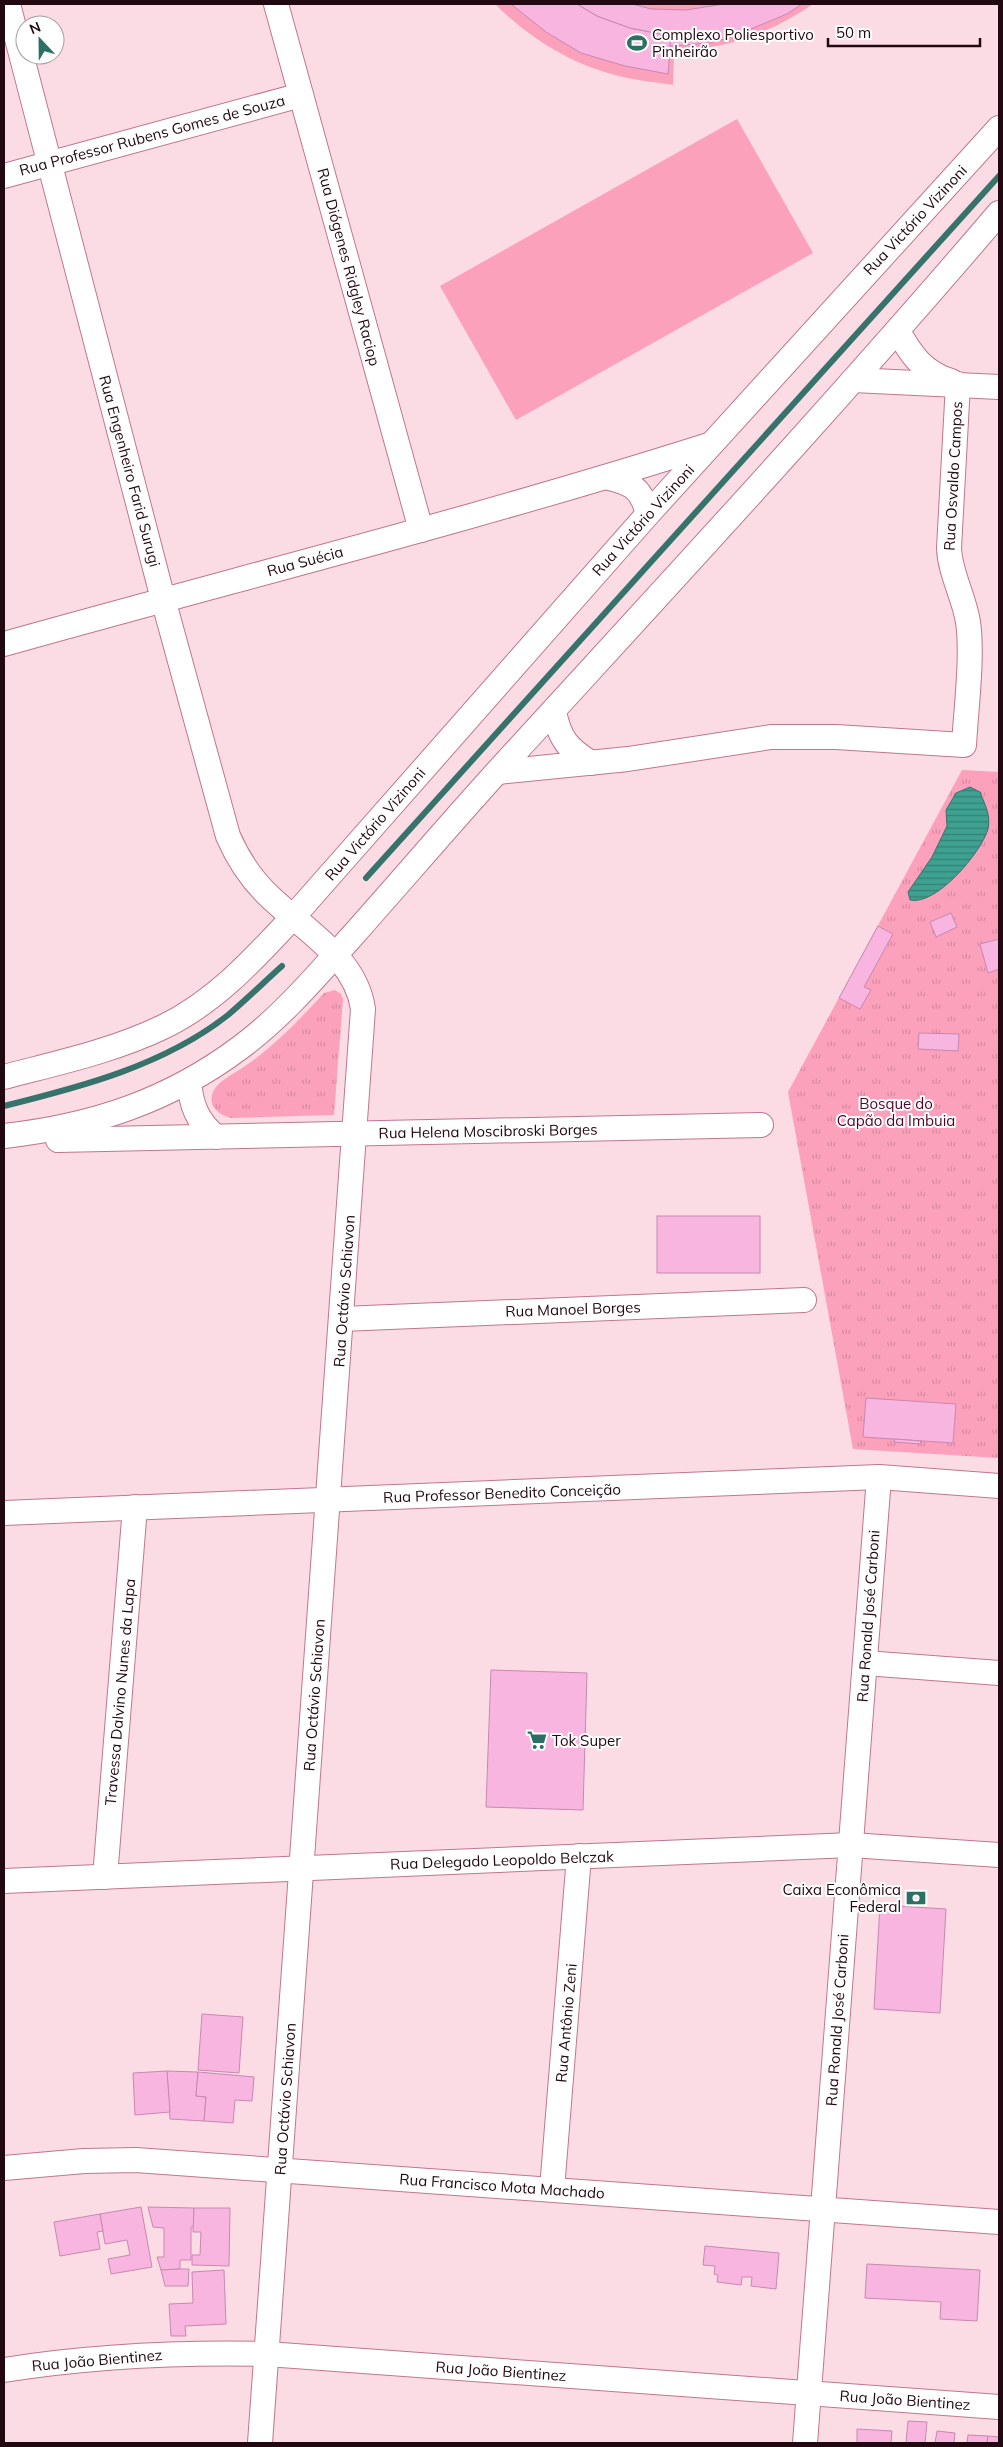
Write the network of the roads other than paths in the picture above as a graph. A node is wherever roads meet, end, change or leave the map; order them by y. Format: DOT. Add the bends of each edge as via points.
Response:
graph roads {
  1 [pos="8,4"];
  2 [pos="276,4"];
  3 [pos="11,46"];
  4 [pos="301,95"];
  5 [pos="999,128"];
  6 [pos="50,163"];
  7 [pos="4,176"];
  8 [pos="999,213"];
  9 [pos="898,331"];
  10 [pos="853,380"];
  11 [pos="958,384"];
  12 [pos="999,387"];
  13 [pos="711,444"];
  14 [pos="606,478"];
  15 [pos="648,514"];
  16 [pos="421,530"];
  17 [pos="163,599"];
  18 [pos="4,644"];
  19 [pos="554,712"];
  20 [pos="591,763"];
  21 [pos="498,772"];
  22 [pos="292,917"];
  23 [pos="335,955"];
  24 [pos="4,1077"];
  25 [pos="189,1080"];
  26 [pos="761,1125"];
  27 [pos="355,1133"];
  28 [pos="4,1136"];
  29 [pos="216,1137"];
  30 [pos="4,1141"];
  31 [pos="804,1300"];
  32 [pos="342,1319"];
  33 [pos="879,1477"];
  34 [pos="999,1486"];
  35 [pos="328,1500"];
  36 [pos="135,1507"];
  37 [pos="4,1513"];
  38 [pos="865,1663"];
  39 [pos="999,1673"];
  40 [pos="851,1845"];
  41 [pos="999,1855"];
  42 [pos="579,1856"];
  43 [pos="301,1868"];
  44 [pos="106,1877"];
  45 [pos="4,1881"];
  46 [pos="4,2168"];
  47 [pos="279,2170"];
  48 [pos="552,2189"];
  49 [pos="823,2209"];
  50 [pos="999,2222"];
  51 [pos="267,2354"];
  52 [pos="4,2370"];
  53 [pos="809,2393"];
  54 [pos="999,2407"];
  55 [pos="260,2443"];
  56 [pos="805,2443"];
  1 -- 3 [label="street, Rua Engenheiro Farid Surugi"];
  2 -- 4 [label="street, Rua Diógenes Ridgley Raciop"];
  3 -- 6 [label="street, Rua Engenheiro Farid Surugi"];
  4 -- 6 [label="street, Rua Professor Rubens Gomes de Souza"];
  4 -- 16 [label="street, Rua Diógenes Ridgley Raciop"];
  5 -- 13 [label="street, Rua Victório Vizinoni"];
  6 -- 7 [label="street, Rua Professor Rubens Gomes de Souza"];
  6 -- 17 [label="street, Rua Engenheiro Farid Surugi"];
  8 -- 9 [label="street"];
  9 -- 10 [label="street"];
  9 -- 11 [label="street" via="908,349 927,370"];
  10 -- 11 [label="street"];
  10 -- 19 [label="street"];
  11 -- 12 [label="street"];
  11 -- 20 [label="street, Rua Osvaldo Campos" via="949,548 952,572 969,630 964,745 836,737 771,738"];
  13 -- 14 [label="street, Rua Suécia"];
  13 -- 15 [label="street, Rua Victório Vizinoni"];
  14 -- 15 [label="street" via="632,486 642,496"];
  14 -- 16 [label="street, Rua Suécia"];
  15 -- 22 [label="street, Rua Victório Vizinoni"];
  16 -- 17 [label="street, Rua Suécia"];
  17 -- 18 [label="street, Rua Suécia"];
  17 -- 22 [label="street, Rua Engenheiro Farid Surugi" via="228,836 254,880"];
  19 -- 20 [label="street" via="564,742"];
  19 -- 21 [label="street"];
  20 -- 21 [label="street"];
  21 -- 23 [label="street"];
  22 -- 23 [label="street, Rua Engenheiro Farid Surugi"];
  22 -- 24 [label="street, Rua Victório Vizinoni" via="237,975 164,1027 109,1048"];
  23 -- 25 [label="street" via="265,1027"];
  23 -- 27 [label="street, Rua Octávio Schiavon" via="355,979 363,1010"];
  25 -- 28 [label="street" via="95,1121"];
  25 -- 29 [label="street" via="194,1112"];
  26 -- 27 [label="street, Rua Helena Moscibroski Borges"];
  27 -- 29 [label="street, Rua Helena Moscibroski Borges"];
  27 -- 32 [label="street, Rua Octávio Schiavon"];
  29 -- 30 [label="street, Rua Helena Moscibroski Borges"];
  31 -- 32 [label="street, Rua Manoel Borges"];
  32 -- 35 [label="street, Rua Octávio Schiavon"];
  33 -- 34 [label="street, Rua Professor Benedito Conceição"];
  33 -- 35 [label="street, Rua Professor Benedito Conceição"];
  33 -- 38 [label="street, Rua Ronald José Carboni"];
  35 -- 36 [label="street, Rua Professor Benedito Conceição"];
  35 -- 43 [label="street, Rua Octávio Schiavon"];
  36 -- 37 [label="street, Rua Professor Benedito Conceição"];
  36 -- 44 [label="street, Travessa Dalvino Nunes da Lapa"];
  38 -- 39 [label="street"];
  38 -- 40 [label="street, Rua Ronald José Carboni"];
  40 -- 41 [label="street, Rua Delegado Leopoldo Belczak"];
  40 -- 42 [label="street, Rua Delegado Leopoldo Belczak"];
  40 -- 49 [label="street, Rua Ronald José Carboni"];
  42 -- 43 [label="street, Rua Delegado Leopoldo Belczak"];
  42 -- 48 [label="street, Rua Antônio Zeni"];
  43 -- 44 [label="street, Rua Delegado Leopoldo Belczak"];
  43 -- 47 [label="street, Rua Octávio Schiavon"];
  44 -- 45 [label="street, Rua Delegado Leopoldo Belczak"];
  46 -- 47 [label="street, Rua Francisco Mota Machado" via="136,2160"];
  47 -- 48 [label="street, Rua Francisco Mota Machado"];
  47 -- 51 [label="street, Rua Octávio Schiavon"];
  48 -- 49 [label="street, Rua Francisco Mota Machado"];
  49 -- 50 [label="street, Rua Francisco Mota Machado"];
  49 -- 53 [label="street, Rua Ronald José Carboni"];
  51 -- 52 [label="street, Rua João Bientinez" via="188,2352 120,2355"];
  51 -- 53 [label="street, Rua João Bientinez"];
  51 -- 55 [label="street, Rua Octávio Schiavon"];
  53 -- 54 [label="street, Rua João Bientinez"];
  53 -- 56 [label="street, Rua Ronald José Carboni"];
}
